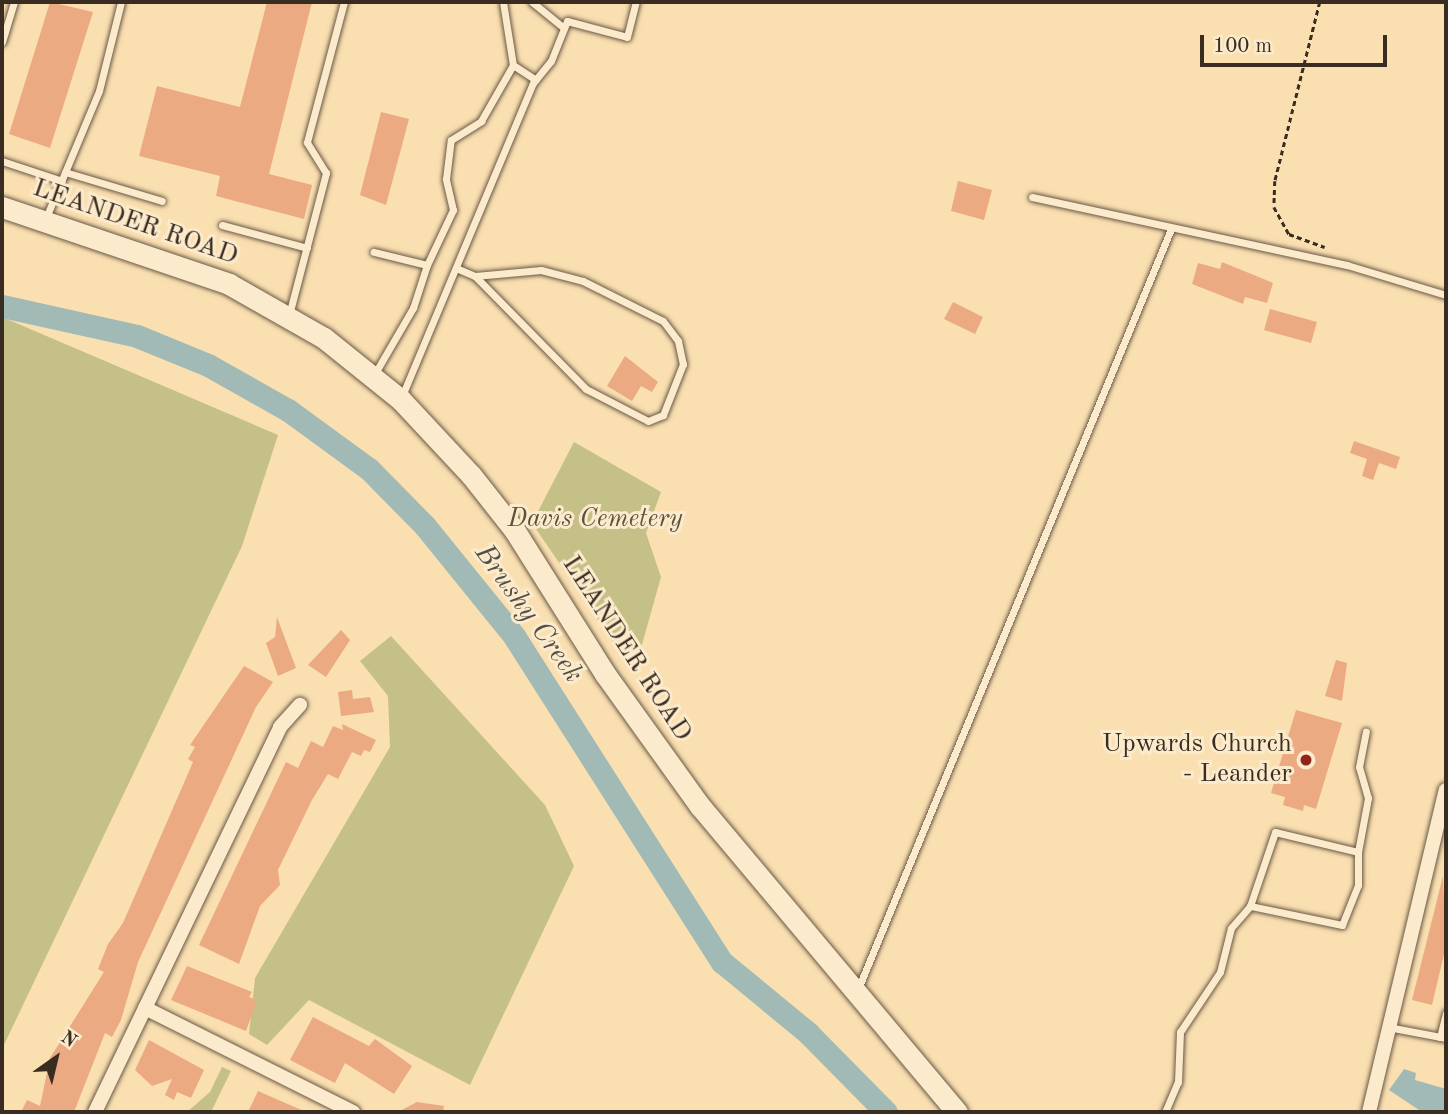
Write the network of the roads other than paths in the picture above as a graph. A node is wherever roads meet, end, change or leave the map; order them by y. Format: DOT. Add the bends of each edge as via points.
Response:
graph roads {
  1 [pos="14,2"];
  2 [pos="121,2"];
  3 [pos="344,2"];
  4 [pos="503,2"];
  5 [pos="532,2"];
  6 [pos="636,2"];
  7 [pos="564,29"];
  8 [pos="2,42"];
  9 [pos="513,65"];
  10 [pos="536,80"];
  11 [pos="2,161"];
  12 [pos="65,172"];
  13 [pos="62,181"];
  14 [pos="1032,197"];
  15 [pos="162,201"];
  16 [pos="2,207"];
  17 [pos="45,221"];
  18 [pos="222,225"];
  19 [pos="1171,229"];
  20 [pos="307,248"];
  21 [pos="374,252"];
  22 [pos="427,265"];
  23 [pos="456,268"];
  24 [pos="475,276"];
  25 [pos="1446,295"];
  26 [pos="289,316"];
  27 [pos="373,376"];
  28 [pos="401,400"];
  29 [pos="300,705"];
  30 [pos="1366,732"];
  31 [pos="1446,790"];
  32 [pos="1358,852"];
  33 [pos="1250,906"];
  34 [pos="856,995"];
  35 [pos="145,1008"];
  36 [pos="1446,1013"];
  37 [pos="1387,1027"];
  38 [pos="1443,1037"];
  39 [pos="95,1112"];
  40 [pos="353,1112"];
  41 [pos="957,1112"];
  42 [pos="1165,1112"];
  43 [pos="1369,1112"];
  1 -- 8 [label="lane"];
  2 -- 12 [label="lane" via="99,90"];
  3 -- 20 [label="lane" via="307,142 326,173"];
  4 -- 9 [label="lane"];
  5 -- 7 [label="lane"];
  6 -- 7 [label="lane" via="627,37 577,21 567,21"];
  7 -- 10 [label="lane" via="551,61"];
  9 -- 10 [label="lane"];
  9 -- 22 [label="lane" via="481,121 452,140 446,179 453,210"];
  10 -- 23 [label="lane"];
  11 -- 13 [label="lane"];
  12 -- 13 [label="lane"];
  12 -- 15 [label="lane"];
  13 -- 17 [label="lane"];
  14 -- 19 [label="lane"];
  16 -- 17 [label="main road, LEANDER ROAD"];
  17 -- 26 [label="main road, LEANDER ROAD" via="178,262"];
  18 -- 20 [label="lane"];
  19 -- 25 [label="lane" via="1347,265"];
  19 -- 34 [label="lane"];
  20 -- 26 [label="lane"];
  21 -- 22 [label="lane"];
  22 -- 27 [label="lane" via="413,308"];
  23 -- 24 [label="lane"];
  23 -- 28 [label="lane"];
  24 -- 24 [label="lane" via="541,270 583,281 663,321 678,341 683,364 663,415 648,421 586,389"];
  26 -- 27 [label="main road, LEANDER ROAD"];
  27 -- 28 [label="main road, LEANDER ROAD"];
  28 -- 34 [label="main road, LEANDER ROAD" via="471,475 515,531 650,741"];
  29 -- 35 [label="street" via="279,727"];
  30 -- 32 [label="lane" via="1359,766 1368,798"];
  31 -- 37 [label="street"];
  32 -- 33 [label="lane" via="1275,832"];
  32 -- 33 [label="lane" via="1358,886 1342,925"];
  33 -- 42 [label="lane" via="1231,928 1207,996 1180,1032 1178,1083"];
  34 -- 41 [label="main road, LEANDER ROAD"];
  35 -- 39 [label="street"];
  35 -- 40 [label="street"];
  36 -- 38 [label="lane"];
  37 -- 38 [label="lane"];
  37 -- 43 [label="street"];
}
